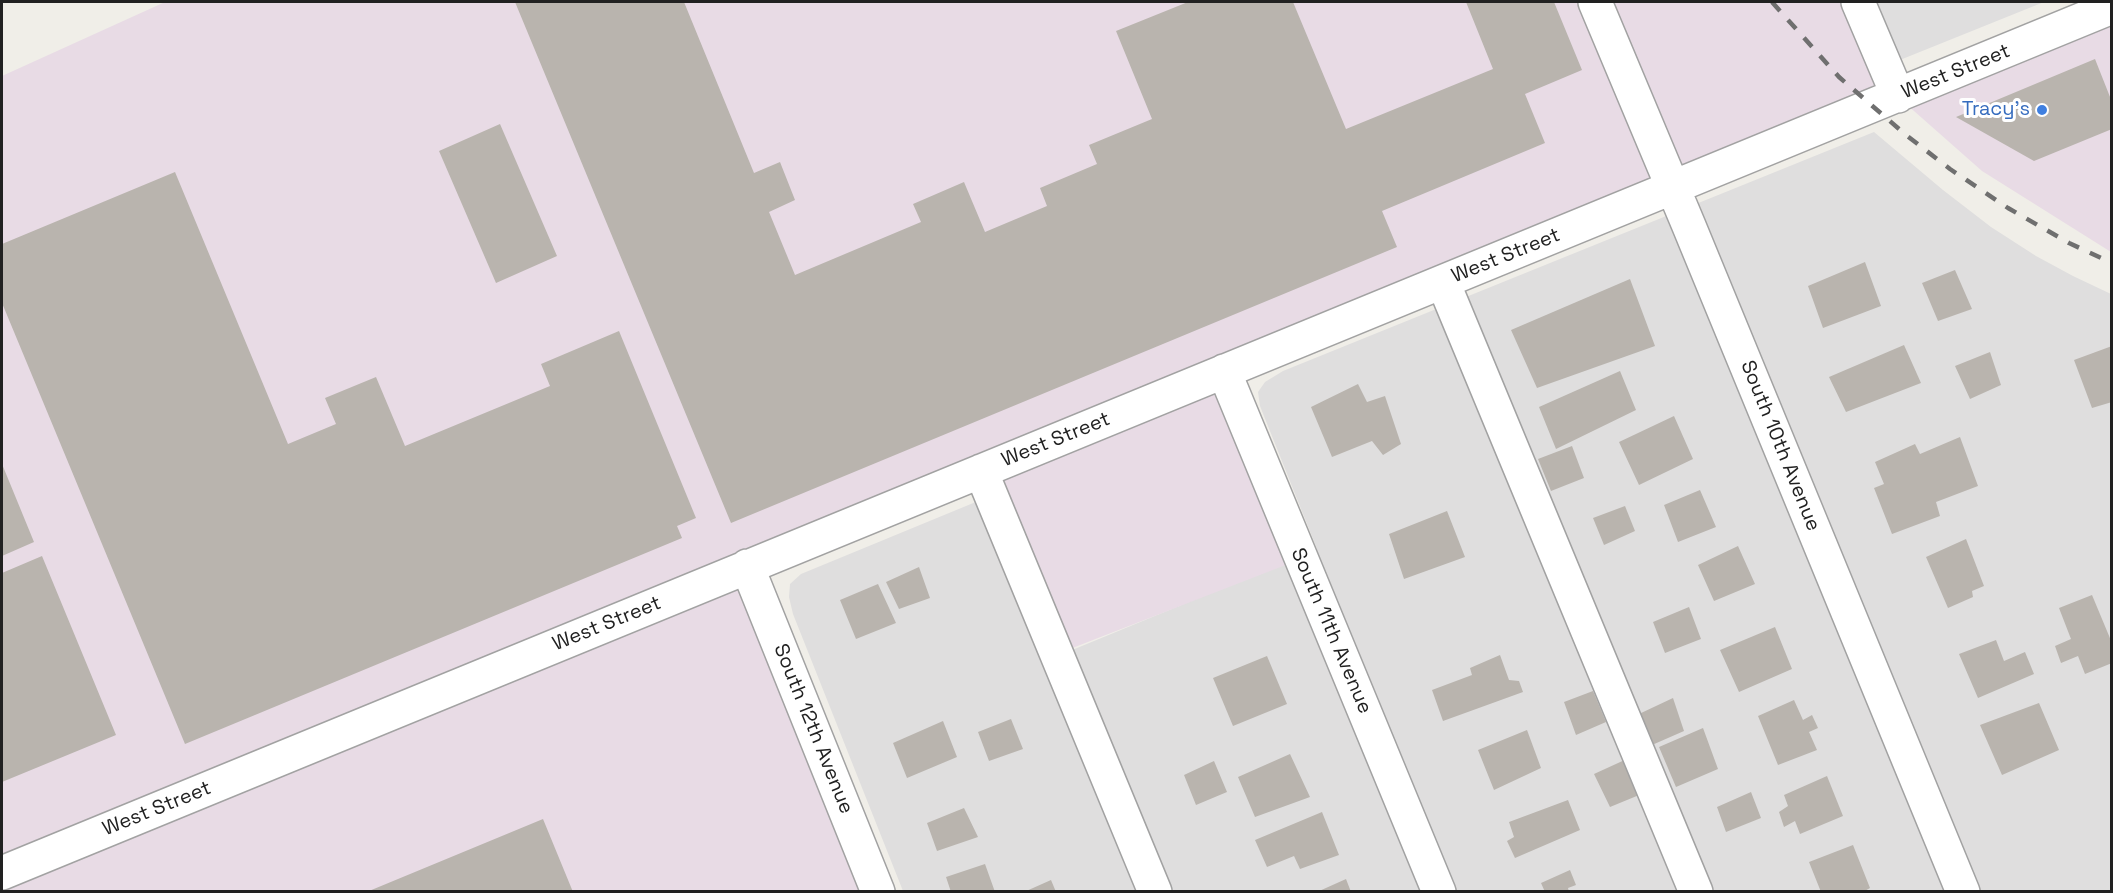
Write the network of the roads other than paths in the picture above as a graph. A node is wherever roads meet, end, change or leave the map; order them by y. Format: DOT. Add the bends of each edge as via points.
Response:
graph roads {
  1 [pos="1595,2"];
  2 [pos="1858,2"];
  3 [pos="2112,7"];
  4 [pos="1898,96"];
  5 [pos="1672,187"];
  6 [pos="1443,282"];
  7 [pos="1224,371"];
  8 [pos="981,471"];
  9 [pos="747,566"];
  10 [pos="2,873"];
  11 [pos="878,891"];
  12 [pos="1155,891"];
  13 [pos="1439,891"];
  14 [pos="1696,891"];
  15 [pos="1963,891"];
  1 -- 5 [label="street, South 10th Avenue"];
  2 -- 4 [label="street"];
  3 -- 4 [label="street, West Street"];
  4 -- 5 [label="street, West Street"];
  5 -- 6 [label="street, West Street"];
  5 -- 15 [label="street, South 10th Avenue"];
  6 -- 7 [label="street, West Street"];
  6 -- 14 [label="street"];
  7 -- 8 [label="street, West Street"];
  7 -- 13 [label="street, South 11th Avenue"];
  8 -- 9 [label="street, West Street"];
  8 -- 12 [label="street"];
  9 -- 10 [label="street, West Street"];
  9 -- 11 [label="street, South 12th Avenue"];
}
